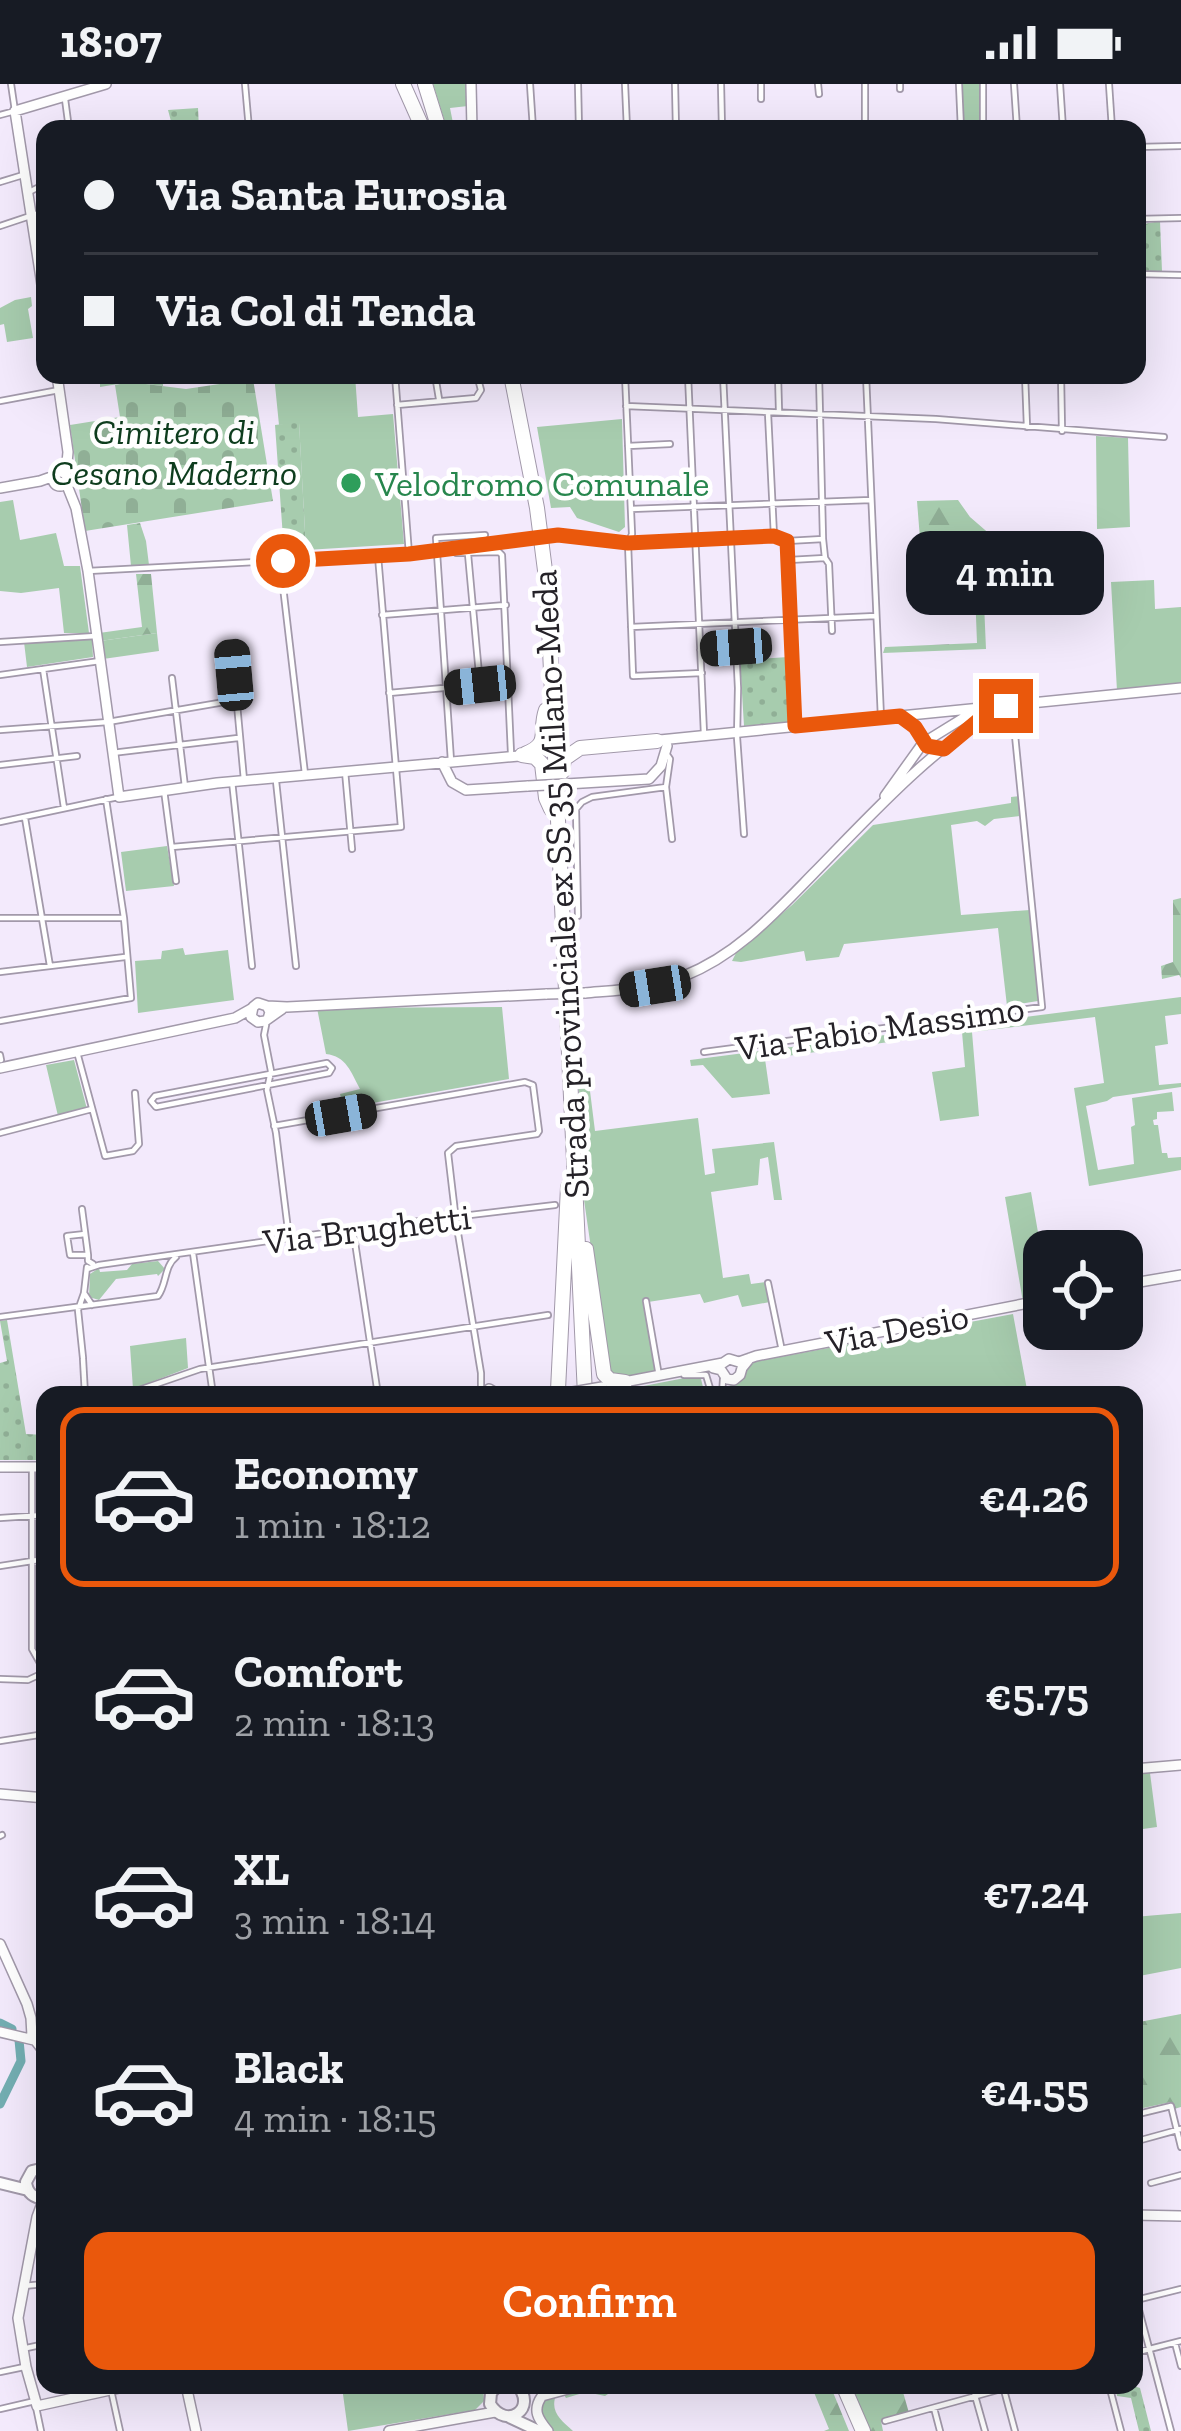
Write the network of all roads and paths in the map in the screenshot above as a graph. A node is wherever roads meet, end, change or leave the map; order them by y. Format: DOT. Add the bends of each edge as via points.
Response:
graph roads {
  1 [pos="10,84"];
  2 [pos="106,84"];
  3 [pos="245,84"];
  4 [pos="403,84"];
  5 [pos="421,84"];
  6 [pos="470,84"];
  7 [pos="530,84"];
  8 [pos="578,84"];
  9 [pos="626,84"];
  10 [pos="674,84"];
  11 [pos="721,84"];
  12 [pos="761,84"];
  13 [pos="818,84"];
  14 [pos="865,84"];
  15 [pos="959,84"];
  16 [pos="983,84"];
  17 [pos="1014,84"];
  18 [pos="1060,84"];
  19 [pos="1109,84"];
  20 [pos="819,94"];
  21 [pos="65,97"];
  22 [pos="761,99"];
  23 [pos="15,111"];
  24 [pos="0,116"];
  25 [pos="68,120"];
  26 [pos="248,120"];
  27 [pos="425,120"];
  28 [pos="429,120"];
  29 [pos="472,120"];
  30 [pos="532,120"];
  31 [pos="578,120"];
  32 [pos="627,120"];
  33 [pos="676,120"];
  34 [pos="722,120"];
  35 [pos="866,120"];
  36 [pos="961,120"];
  37 [pos="983,120"];
  38 [pos="1016,120"];
  39 [pos="1062,120"];
  40 [pos="1111,120"];
  41 [pos="1181,146"];
  42 [pos="1146,147"];
  43 [pos="23,175"];
  44 [pos="0,181"];
  45 [pos="36,188"];
  46 [pos="27,193"];
  47 [pos="36,214"];
  48 [pos="31,216"];
  49 [pos="1181,218"];
  50 [pos="1146,219"];
  51 [pos="0,226"];
  52 [pos="36,236"];
  53 [pos="1146,274"];
  54 [pos="1181,275"];
  55 [pos="58,384"];
  56 [pos="395,384"];
  57 [pos="436,384"];
  58 [pos="480,384"];
  59 [pos="510,384"];
  60 [pos="625,384"];
  61 [pos="688,384"];
  62 [pos="723,384"];
  63 [pos="778,384"];
  64 [pos="819,384"];
  65 [pos="866,384"];
  66 [pos="1025,384"];
  67 [pos="1061,384"];
  68 [pos="59,390"];
  69 [pos="439,400"];
  70 [pos="0,401"];
  71 [pos="397,405"];
  72 [pos="626,406"];
  73 [pos="689,410"];
  74 [pos="724,411"];
  75 [pos="768,412"];
  76 [pos="779,413"];
  77 [pos="820,414"];
  78 [pos="867,416"];
  79 [pos="1027,427"];
  80 [pos="1063,431"];
  81 [pos="1164,437"];
  82 [pos="670,444"];
  83 [pos="628,446"];
  84 [pos="60,479"];
  85 [pos="0,488"];
  86 [pos="871,500"];
  87 [pos="823,502"];
  88 [pos="772,504"];
  89 [pos="729,506"];
  90 [pos="694,507"];
  91 [pos="629,509"];
  92 [pos="485,535"];
  93 [pos="774,536"];
  94 [pos="731,538"];
  95 [pos="823,539"];
  96 [pos="694,540"];
  97 [pos="787,541"];
  98 [pos="628,543"];
  99 [pos="451,549"];
  100 [pos="436,552"];
  101 [pos="409,554"];
  102 [pos="468,554"];
  103 [pos="378,556"];
  104 [pos="825,558"];
  105 [pos="788,560"];
  106 [pos="280,561"];
  107 [pos="88,571"];
  108 [pos="506,605"];
  109 [pos="473,608"];
  110 [pos="440,610"];
  111 [pos="382,615"];
  112 [pos="876,616"];
  113 [pos="830,617"];
  114 [pos="788,618"];
  115 [pos="735,621"];
  116 [pos="699,623"];
  117 [pos="631,627"];
  118 [pos="832,631"];
  119 [pos="96,636"];
  120 [pos="0,642"];
  121 [pos="736,647"];
  122 [pos="232,650"];
  123 [pos="700,650"];
  124 [pos="100,661"];
  125 [pos="43,668"];
  126 [pos="702,673"];
  127 [pos="0,675"];
  128 [pos="172,678"];
  129 [pos="509,682"];
  130 [pos="480,685"];
  131 [pos="446,688"];
  132 [pos="1181,688"];
  133 [pos="388,693"];
  134 [pos="236,700"];
  135 [pos="550,703"];
  136 [pos="1009,706"];
  137 [pos="981,710"];
  138 [pos="176,711"];
  139 [pos="932,714"];
  140 [pos="900,716"];
  141 [pos="881,718"];
  142 [pos="107,722"];
  143 [pos="951,723"];
  144 [pos="52,725"];
  145 [pos="795,726"];
  146 [pos="0,730"];
  147 [pos="740,731"];
  148 [pos="704,734"];
  149 [pos="240,737"];
  150 [pos="923,743"];
  151 [pos="180,745"];
  152 [pos="949,745"];
  153 [pos="661,746"];
  154 [pos="580,748"];
  155 [pos="112,753"];
  156 [pos="77,756"];
  157 [pos="518,756"];
  158 [pos="57,758"];
  159 [pos="447,762"];
  160 [pos="0,764"];
  161 [pos="394,766"];
  162 [pos="345,771"];
  163 [pos="305,774"];
  164 [pos="275,777"];
  165 [pos="238,781"];
  166 [pos="185,787"];
  167 [pos="666,787"];
  168 [pos="164,790"];
  169 [pos="119,797"];
  170 [pos="106,799"];
  171 [pos="555,805"];
  172 [pos="64,808"];
  173 [pos="875,811"];
  174 [pos="25,818"];
  175 [pos="0,822"];
  176 [pos="351,831"];
  177 [pos="744,835"];
  178 [pos="282,838"];
  179 [pos="672,839"];
  180 [pos="239,842"];
  181 [pos="172,848"];
  182 [pos="352,849"];
  183 [pos="176,881"];
  184 [pos="578,916"];
  185 [pos="41,918"];
  186 [pos="124,918"];
  187 [pos="0,919"];
  188 [pos="128,957"];
  189 [pos="50,966"];
  190 [pos="252,966"];
  191 [pos="296,966"];
  192 [pos="0,972"];
  193 [pos="287,1007"];
  194 [pos="259,1018"];
  195 [pos="0,1022"];
  196 [pos="77,1052"];
  197 [pos="704,1052"];
  198 [pos="0,1061"];
  199 [pos="271,1074"];
  200 [pos="267,1085"];
  201 [pos="135,1093"];
  202 [pos="92,1109"];
  203 [pos="274,1126"];
  204 [pos="0,1133"];
  205 [pos="575,1171"];
  206 [pos="568,1187"];
  207 [pos="555,1205"];
  208 [pos="82,1209"];
  209 [pos="455,1218"];
  210 [pos="352,1229"];
  211 [pos="85,1234"];
  212 [pos="290,1238"];
  213 [pos="193,1253"];
  214 [pos="178,1255"];
  215 [pos="161,1258"];
  216 [pos="88,1262"];
  217 [pos="169,1264"];
  218 [pos="1181,1275"];
  219 [pos="1143,1281"];
  220 [pos="768,1283"];
  221 [pos="84,1293"];
  222 [pos="646,1301"];
  223 [pos="1023,1304"];
  224 [pos="92,1305"];
  225 [pos="78,1308"];
  226 [pos="548,1315"];
  227 [pos="0,1317"];
  228 [pos="472,1328"];
  229 [pos="369,1344"];
  230 [pos="782,1351"];
  231 [pos="744,1363"];
  232 [pos="208,1368"];
  233 [pos="660,1376"];
  234 [pos="723,1378"];
  235 [pos="625,1382"];
  236 [pos="84,1386"];
  237 [pos="157,1386"];
  238 [pos="211,1386"];
  239 [pos="376,1386"];
  240 [pos="487,1386"];
  241 [pos="558,1386"];
  242 [pos="580,1386"];
  243 [pos="581,1386"];
  244 [pos="618,1386"];
  245 [pos="710,1386"];
  246 [pos="0,1467"];
  247 [pos="36,1467"];
  248 [pos="36,1491"];
  249 [pos="33,1515"];
  250 [pos="0,1518"];
  251 [pos="36,1560"];
  252 [pos="33,1561"];
  253 [pos="0,1566"];
  254 [pos="36,1655"];
  255 [pos="36,1676"];
  256 [pos="0,1679"];
  257 [pos="36,1735"];
  258 [pos="0,1741"];
  259 [pos="1181,1765"];
  260 [pos="1143,1768"];
  261 [pos="0,1794"];
  262 [pos="36,1797"];
  263 [pos="0,1944"];
  264 [pos="4,1965"];
  265 [pos="29,2035"];
  266 [pos="1143,2113"];
  267 [pos="1179,2130"];
  268 [pos="1143,2140"];
  269 [pos="1181,2147"];
  270 [pos="36,2170"];
  271 [pos="1181,2175"];
  272 [pos="1151,2182"];
  273 [pos="2,2184"];
  274 [pos="36,2193"];
  275 [pos="36,2194"];
  276 [pos="1143,2216"];
  277 [pos="1181,2216"];
  278 [pos="36,2222"];
  279 [pos="36,2285"];
  280 [pos="23,2286"];
  281 [pos="1181,2290"];
  282 [pos="1143,2298"];
  283 [pos="1143,2326"];
  284 [pos="1178,2342"];
  285 [pos="36,2346"];
  286 [pos="22,2349"];
  287 [pos="1149,2349"];
  288 [pos="1143,2351"];
  289 [pos="26,2366"];
  290 [pos="1181,2366"];
  291 [pos="0,2372"];
  292 [pos="88,2394"];
  293 [pos="112,2394"];
  294 [pos="188,2394"];
  295 [pos="490,2394"];
  296 [pos="492,2394"];
  297 [pos="522,2394"];
  298 [pos="532,2394"];
  299 [pos="544,2394"];
  300 [pos="843,2394"];
  301 [pos="983,2394"];
  302 [pos="1004,2394"];
  303 [pos="1111,2394"];
  304 [pos="975,2396"];
  305 [pos="525,2401"];
  306 [pos="36,2403"];
  307 [pos="934,2408"];
  308 [pos="0,2409"];
  309 [pos="495,2412"];
  310 [pos="508,2417"];
  311 [pos="464,2418"];
  312 [pos="885,2421"];
  313 [pos="433,2427"];
  314 [pos="41,2431"];
  315 [pos="120,2431"];
  316 [pos="196,2431"];
  317 [pos="389,2431"];
  318 [pos="539,2431"];
  319 [pos="548,2431"];
  320 [pos="858,2431"];
  321 [pos="940,2431"];
  322 [pos="986,2431"];
  323 [pos="1015,2431"];
  324 [pos="1121,2431"];
  325 [pos="1171,2431"];
  1 -- 23 [label="street"];
  2 -- 21 [label="street"];
  3 -- 26 [label="street"];
  4 -- 27 [label="highway"];
  5 -- 28 [label="highway"];
  6 -- 29 [label="street"];
  7 -- 30 [label="street"];
  8 -- 31 [label="street"];
  9 -- 32 [label="street"];
  10 -- 33 [label="street"];
  11 -- 34 [label="street"];
  12 -- 22 [label="street"];
  13 -- 20 [label="street"];
  14 -- 35 [label="street"];
  15 -- 36 [label="street"];
  16 -- 37 [label="street"];
  17 -- 38 [label="street"];
  18 -- 39 [label="street"];
  19 -- 40 [label="street"];
  21 -- 23 [label="street"];
  21 -- 25 [label="street"];
  23 -- 24 [label="street"];
  23 -- 46 [label="street"];
  41 -- 42 [label="street"];
  43 -- 44 [label="street"];
  45 -- 46 [label="street"];
  46 -- 48 [label="street"];
  47 -- 48 [label="street"];
  48 -- 51 [label="street"];
  48 -- 52 [label="street"];
  49 -- 50 [label="street"];
  53 -- 54 [label="street"];
  55 -- 68 [label="street"];
  56 -- 71 [label="street"];
  57 -- 69 [label="street"];
  58 -- 69 [label="street" via="476,398"];
  59 -- 135 [label="highway, Strada provinciale ex SS 35 Milano-Meda" via="547,586"];
  60 -- 72 [label="street"];
  61 -- 73 [label="street"];
  62 -- 74 [label="street"];
  63 -- 76 [label="street"];
  64 -- 77 [label="street"];
  65 -- 78 [label="street"];
  66 -- 79 [label="street"];
  67 -- 80 [label="street"];
  68 -- 70 [label="street"];
  68 -- 84 [label="street"];
  69 -- 71 [label="street"];
  71 -- 101 [label="street"];
  72 -- 73 [label="street"];
  72 -- 83 [label="street"];
  73 -- 74 [label="street"];
  73 -- 90 [label="street"];
  74 -- 75 [label="street"];
  74 -- 89 [label="street"];
  75 -- 76 [label="street"];
  75 -- 88 [label="street"];
  76 -- 77 [label="street"];
  77 -- 78 [label="street"];
  77 -- 87 [label="street"];
  78 -- 79 [label="street"];
  78 -- 86 [label="street"];
  79 -- 80 [label="street"];
  80 -- 81 [label="street"];
  82 -- 83 [label="street"];
  83 -- 91 [label="street"];
  84 -- 85 [label="street"];
  84 -- 107 [label="street" via="72,497"];
  86 -- 87 [label="street"];
  86 -- 112 [label="street"];
  87 -- 88 [label="street"];
  87 -- 95 [label="street"];
  88 -- 89 [label="street"];
  88 -- 93 [label="street"];
  89 -- 90 [label="street"];
  89 -- 94 [label="street"];
  90 -- 91 [label="street"];
  90 -- 96 [label="street"];
  91 -- 98 [label="street"];
  92 -- 100 [label="street" via="436,538"];
  93 -- 94 [label="street"];
  93 -- 97 [label="street"];
  94 -- 96 [label="street"];
  94 -- 115 [label="street"];
  95 -- 97 [label="street"];
  95 -- 104 [label="street"];
  96 -- 98 [label="street"];
  96 -- 116 [label="street"];
  97 -- 105 [label="street"];
  98 -- 99 [label="street, bridge" via="558,535"];
  98 -- 117 [label="street"];
  99 -- 100 [label="street"];
  99 -- 102 [label="street"];
  100 -- 101 [label="street"];
  100 -- 110 [label="street"];
  101 -- 103 [label="street"];
  102 -- 108 [label="street" via="501,553"];
  102 -- 109 [label="street"];
  103 -- 106 [label="street"];
  103 -- 111 [label="street"];
  104 -- 105 [label="street"];
  104 -- 113 [label="street"];
  105 -- 114 [label="street"];
  106 -- 107 [label="street"];
  106 -- 163 [label="street"];
  107 -- 119 [label="street"];
  108 -- 109 [label="street"];
  108 -- 129 [label="street"];
  109 -- 110 [label="street"];
  109 -- 130 [label="street"];
  110 -- 111 [label="street"];
  110 -- 131 [label="street"];
  111 -- 133 [label="street"];
  112 -- 113 [label="street"];
  112 -- 141 [label="street"];
  113 -- 114 [label="street"];
  113 -- 118 [label="street"];
  114 -- 115 [label="street"];
  114 -- 145 [label="street"];
  115 -- 116 [label="street"];
  115 -- 121 [label="street"];
  116 -- 117 [label="street"];
  116 -- 123 [label="street"];
  117 -- 126 [label="street" via="633,676"];
  119 -- 120 [label="street"];
  119 -- 124 [label="street"];
  121 -- 123 [label="street"];
  121 -- 147 [label="street"];
  122 -- 134 [label="street"];
  123 -- 126 [label="street"];
  124 -- 125 [label="street"];
  124 -- 142 [label="street"];
  125 -- 127 [label="street"];
  125 -- 144 [label="street"];
  126 -- 148 [label="street"];
  128 -- 138 [label="street"];
  129 -- 130 [label="street"];
  129 -- 157 [label="street"];
  130 -- 131 [label="street"];
  131 -- 133 [label="street"];
  131 -- 159 [label="street"];
  132 -- 136 [label="street"];
  133 -- 161 [label="street"];
  134 -- 138 [label="street"];
  134 -- 149 [label="street"];
  135 -- 154 [label="highway" via="557,703 560,734"];
  135 -- 157 [label="highway" via="541,746"];
  135 -- 171 [label="highway, Strada provinciale ex SS 35 Milano-Meda"];
  136 -- 137 [label="street"];
  136 -- 152 [label="street"];
  136 -- 197 [label="street, Via Fabio Massimo" via="1042,1007"];
  137 -- 139 [label="street"];
  137 -- 143 [label="street"];
  138 -- 142 [label="street"];
  138 -- 151 [label="street"];
  139 -- 140 [label="street"];
  139 -- 143 [label="street"];
  140 -- 141 [label="street"];
  140 -- 150 [label="street"];
  141 -- 145 [label="street"];
  142 -- 144 [label="street"];
  142 -- 155 [label="street"];
  143 -- 150 [label="street"];
  143 -- 152 [label="street"];
  144 -- 146 [label="street"];
  144 -- 158 [label="street"];
  145 -- 147 [label="street"];
  147 -- 148 [label="street"];
  147 -- 177 [label="street"];
  148 -- 153 [label="street"];
  149 -- 151 [label="street"];
  149 -- 165 [label="street"];
  150 -- 152 [label="street"];
  150 -- 173 [label="street"];
  151 -- 155 [label="street"];
  151 -- 166 [label="street"];
  152 -- 173 [label="street"];
  153 -- 154 [label="highway"];
  153 -- 159 [label="street, bridge" via="656,774 644,781 466,790 456,786"];
  153 -- 167 [label="street" via="670,759"];
  154 -- 171 [label="highway" via="564,759"];
  155 -- 169 [label="street"];
  156 -- 158 [label="street"];
  157 -- 159 [label="street"];
  157 -- 171 [label="highway" via="542,764 546,799"];
  158 -- 160 [label="street"];
  158 -- 172 [label="street"];
  159 -- 161 [label="street"];
  161 -- 162 [label="street"];
  161 -- 176 [label="street" via="401,827"];
  162 -- 163 [label="street"];
  162 -- 176 [label="street"];
  163 -- 164 [label="street"];
  164 -- 165 [label="street"];
  164 -- 178 [label="street"];
  165 -- 166 [label="street"];
  165 -- 180 [label="street"];
  166 -- 168 [label="street"];
  167 -- 179 [label="street"];
  167 -- 184 [label="street" via="592,797 576,809"];
  168 -- 169 [label="street"];
  168 -- 181 [label="street"];
  169 -- 170 [label="street"];
  170 -- 172 [label="street"];
  170 -- 186 [label="street"];
  171 -- 205 [label="highway, Strada provinciale ex SS 35 Milano-Meda"];
  171 -- 206 [label="highway, Strada provinciale ex SS 35 Milano-Meda"];
  172 -- 174 [label="street"];
  173 -- 193 [label="street, bridge" via="766,922 715,962 655,986"];
  174 -- 175 [label="street"];
  174 -- 185 [label="street"];
  176 -- 178 [label="street"];
  176 -- 182 [label="street"];
  178 -- 180 [label="street"];
  178 -- 191 [label="street"];
  180 -- 181 [label="street"];
  180 -- 190 [label="street"];
  181 -- 183 [label="street"];
  185 -- 186 [label="street"];
  185 -- 187 [label="street"];
  185 -- 189 [label="street"];
  186 -- 188 [label="street"];
  188 -- 189 [label="street"];
  188 -- 195 [label="street" via="131,998"];
  189 -- 192 [label="street"];
  193 -- 194 [label="street"];
  193 -- 194 [label="street" via="267,1006"];
  194 -- 196 [label="street"];
  194 -- 199 [label="street"];
  196 -- 198 [label="street"];
  196 -- 202 [label="street"];
  199 -- 200 [label="street"];
  199 -- 200 [label="street" via="332,1068"];
  199 -- 200 [label="street" via="151,1101 156,1107"];
  200 -- 203 [label="street"];
  201 -- 202 [label="street" via="133,1151 103,1154"];
  202 -- 204 [label="street"];
  203 -- 209 [label="street" via="533,1085 533,1136 449,1150"];
  203 -- 212 [label="street"];
  205 -- 235 [label="highway" via="604,1374"];
  205 -- 243 [label="highway, Strada provinciale ex SS 35 Milano-Meda"];
  206 -- 241 [label="highway"];
  206 -- 242 [label="highway, Strada provinciale ex SS 35 Milano-Meda"];
  207 -- 209 [label="street, Via Brughetti"];
  208 -- 211 [label="street"];
  209 -- 210 [label="street, Via Brughetti"];
  209 -- 228 [label="street"];
  210 -- 212 [label="street, Via Brughetti"];
  210 -- 229 [label="street"];
  211 -- 216 [label="street"];
  211 -- 216 [label="street, Via Brughetti" via="67,1236 70,1255"];
  212 -- 213 [label="street, Via Brughetti"];
  213 -- 214 [label="street, Via Brughetti"];
  213 -- 232 [label="street"];
  214 -- 215 [label="street, Via Brughetti"];
  214 -- 217 [label="street"];
  215 -- 216 [label="street, Via Brughetti"];
  215 -- 217 [label="street"];
  216 -- 221 [label="street"];
  217 -- 224 [label="street" via="158,1296"];
  218 -- 219 [label="street"];
  220 -- 230 [label="street"];
  221 -- 224 [label="street"];
  221 -- 225 [label="street"];
  222 -- 233 [label="street"];
  223 -- 230 [label="street, Via Desio"];
  224 -- 225 [label="street"];
  225 -- 227 [label="street"];
  225 -- 236 [label="street"];
  226 -- 228 [label="street"];
  228 -- 229 [label="street"];
  228 -- 240 [label="street"];
  229 -- 232 [label="street"];
  229 -- 239 [label="street"];
  230 -- 231 [label="street, Via Desio"];
  231 -- 234 [label="street" via="740,1376"];
  231 -- 234 [label="street, Via Desio" via="729,1359"];
  232 -- 237 [label="street"];
  232 -- 238 [label="street"];
  233 -- 234 [label="street" via="707,1366"];
  233 -- 235 [label="street"];
  233 -- 245 [label="street" via="702,1373"];
  235 -- 244 [label="highway"];
  246 -- 247 [label="street"];
  248 -- 249 [label="street"];
  249 -- 250 [label="street"];
  249 -- 252 [label="street"];
  251 -- 252 [label="street"];
  252 -- 253 [label="street"];
  252 -- 254 [label="street"];
  255 -- 256 [label="street"];
  257 -- 258 [label="street"];
  259 -- 260 [label="street"];
  261 -- 262 [label="street"];
  263 -- 264 [label="street"];
  264 -- 265 [label="street" via="26,2004"];
  266 -- 267 [label="street" via="1171,2106"];
  267 -- 268 [label="street"];
  267 -- 269 [label="street"];
  270 -- 273 [label="main road"];
  270 -- 274 [label="main road" via="26,2182"];
  271 -- 272 [label="street"];
  273 -- 275 [label="main road"];
  276 -- 277 [label="street"];
  278 -- 280 [label="street"];
  279 -- 280 [label="street"];
  280 -- 286 [label="street"];
  281 -- 282 [label="street"];
  283 -- 287 [label="street"];
  284 -- 287 [label="street"];
  284 -- 290 [label="street"];
  285 -- 286 [label="street"];
  286 -- 289 [label="street"];
  287 -- 288 [label="street"];
  287 -- 325 [label="street"];
  289 -- 291 [label="street"];
  289 -- 306 [label="street"];
  292 -- 306 [label="street"];
  293 -- 315 [label="street"];
  294 -- 316 [label="street"];
  295 -- 311 [label="street"];
  296 -- 309 [label="main road"];
  297 -- 305 [label="main road"];
  298 -- 305 [label="street"];
  299 -- 319 [label="street" via="537,2416"];
  300 -- 320 [label="highway"];
  301 -- 304 [label="street"];
  302 -- 323 [label="street"];
  303 -- 324 [label="street"];
  304 -- 307 [label="street"];
  304 -- 322 [label="street"];
  305 -- 310 [label="main road"];
  305 -- 318 [label="main road"];
  306 -- 308 [label="street"];
  306 -- 314 [label="street"];
  307 -- 312 [label="street"];
  307 -- 321 [label="street"];
  309 -- 310 [label="main road"];
  309 -- 311 [label="street"];
  310 -- 318 [label="main road"];
  311 -- 313 [label="street"];
  313 -- 317 [label="street"];
}
